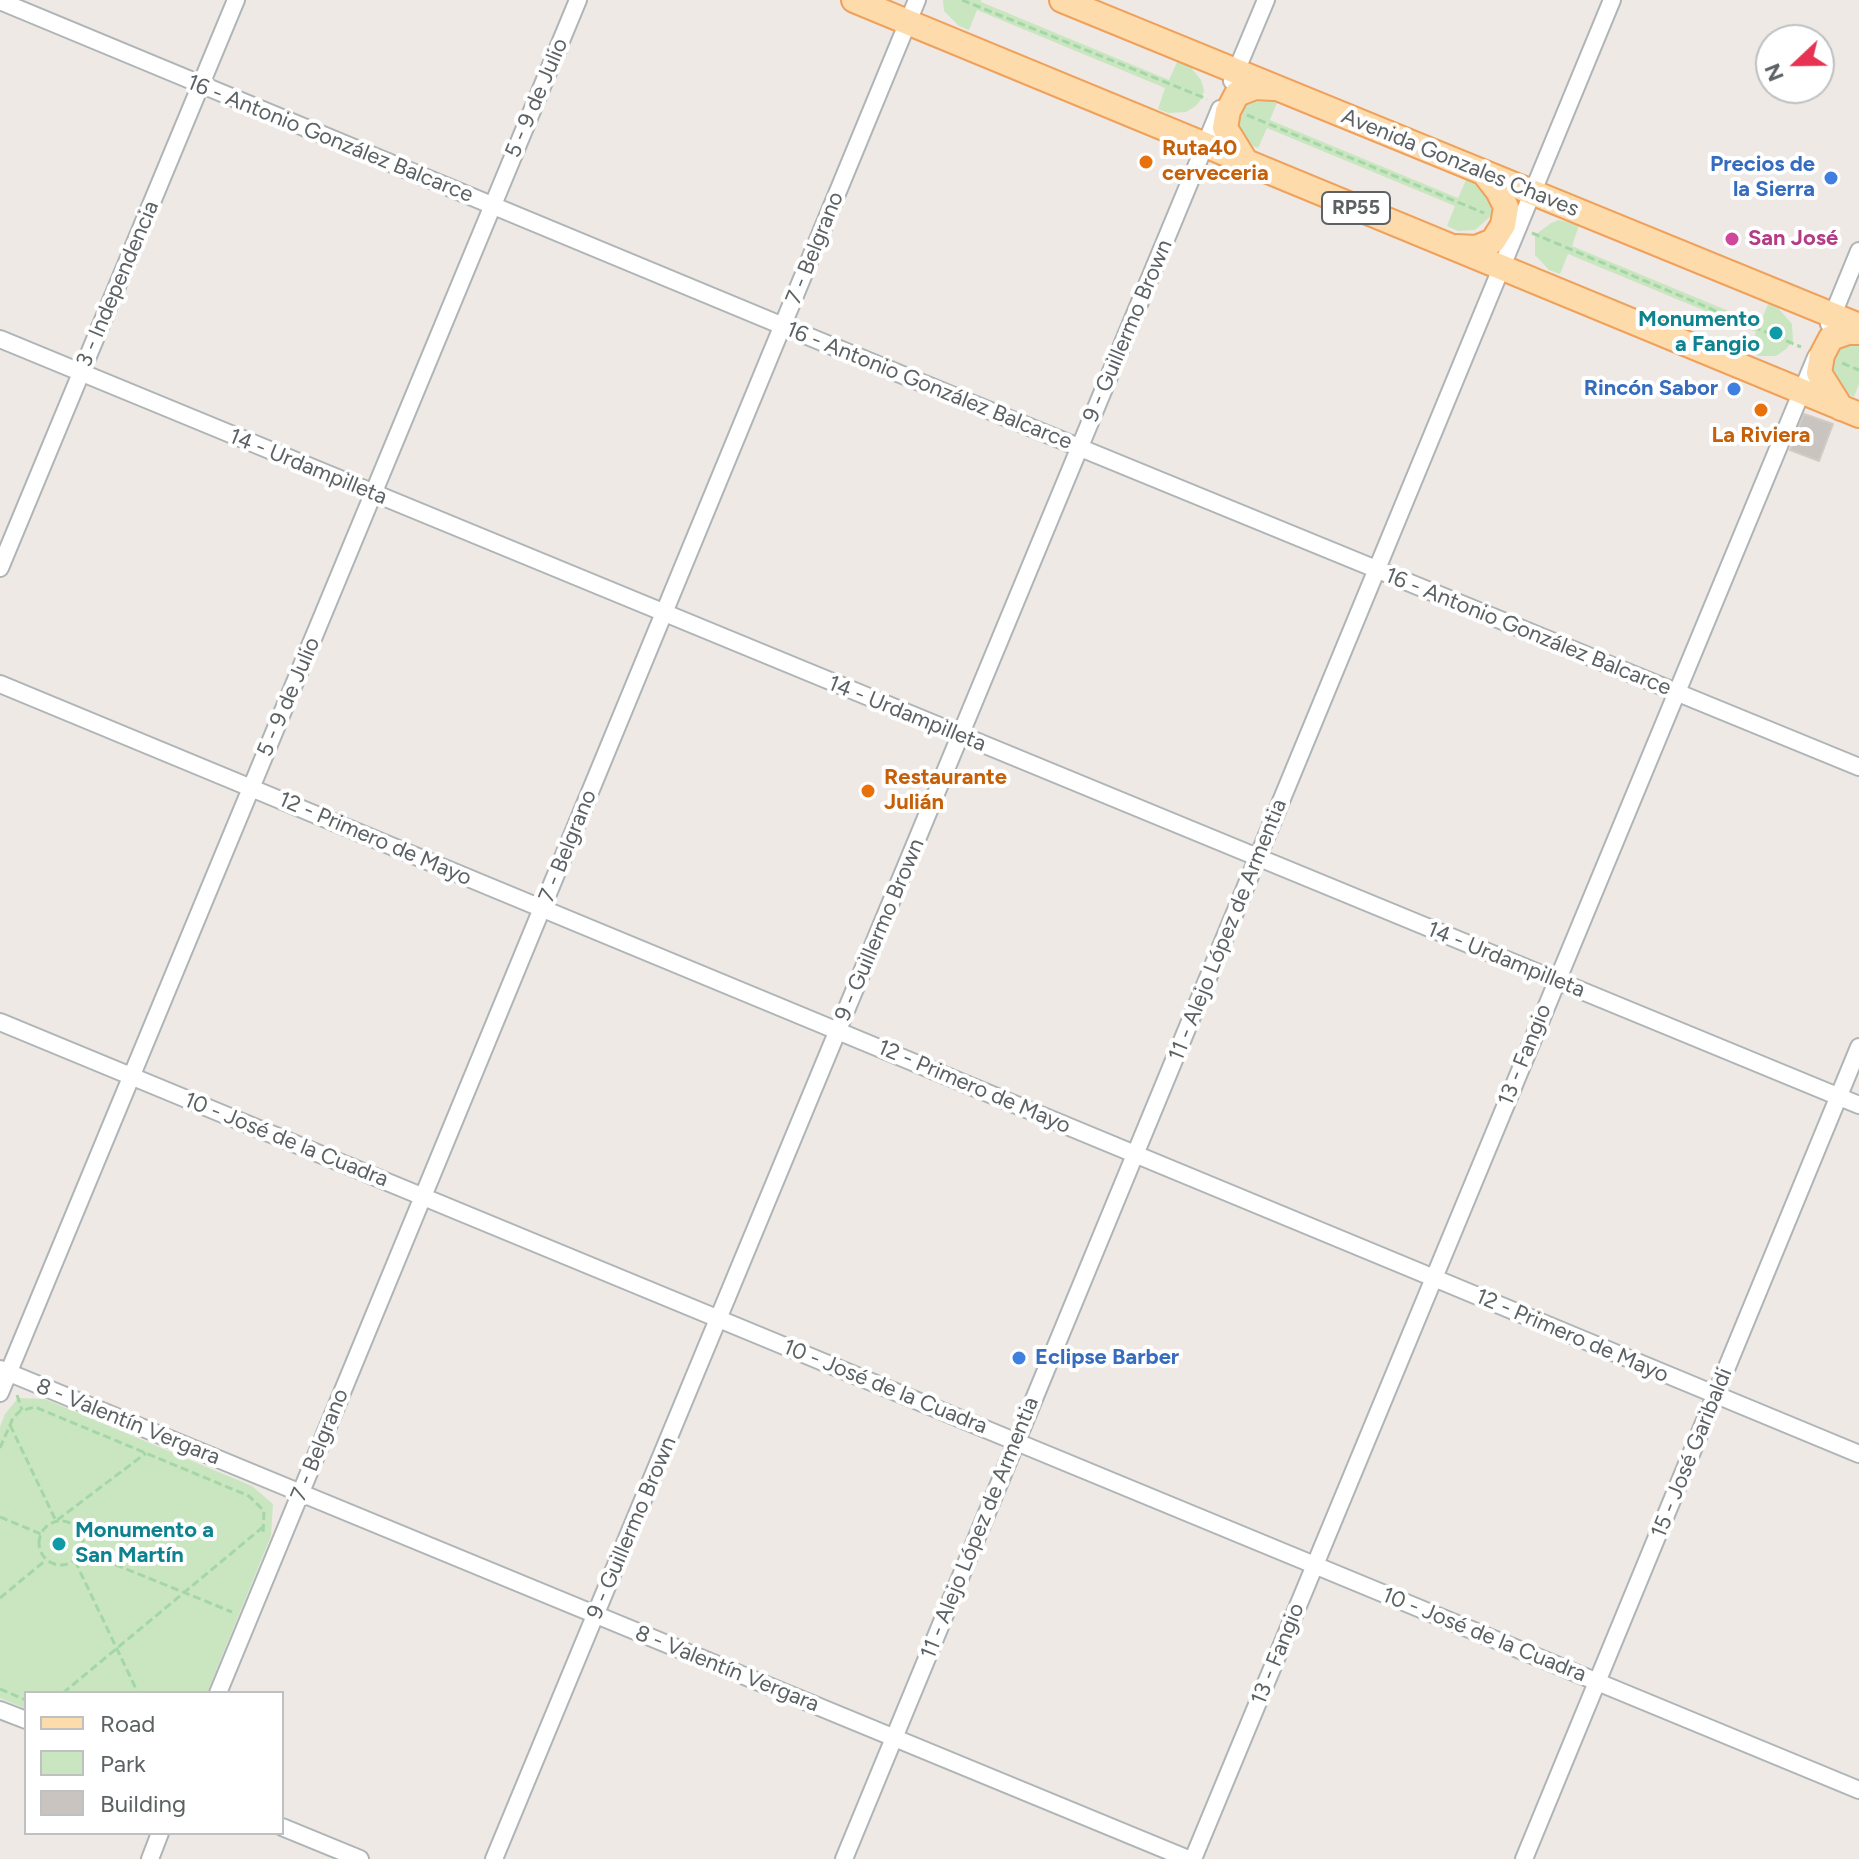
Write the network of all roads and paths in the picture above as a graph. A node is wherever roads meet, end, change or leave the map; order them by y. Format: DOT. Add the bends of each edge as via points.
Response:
graph roads {
  1 [pos="236,0"];
  2 [pos="578,0"];
  3 [pos="962,0"];
  4 [pos="1062,0"];
  5 [pos="1266,0"];
  6 [pos="1612,0"];
  7 [pos="0,1"];
  8 [pos="860,2"];
  9 [pos="909,7"];
  10 [pos="1236,71"];
  11 [pos="200,86"];
  12 [pos="1277,88"];
  13 [pos="1226,106"];
  14 [pos="1205,145"];
  15 [pos="1246,162"];
  16 [pos="1483,172"];
  17 [pos="1533,193"];
  18 [pos="492,206"];
  19 [pos="1511,224"];
  20 [pos="1451,247"];
  21 [pos="1859,251"];
  22 [pos="1502,268"];
  23 [pos="1833,315"];
  24 [pos="783,326"];
  25 [pos="1859,329"];
  26 [pos="0,339"];
  27 [pos="1820,354"];
  28 [pos="1859,370"];
  29 [pos="81,373"];
  30 [pos="1799,392"];
  31 [pos="1850,411"];
  32 [pos="1080,447"];
  33 [pos="373,494"];
  34 [pos="0,568"];
  35 [pos="1377,569"];
  36 [pos="664,614"];
  37 [pos="0,684"];
  38 [pos="1675,693"];
  39 [pos="960,737"];
  40 [pos="1859,767"];
  41 [pos="251,788"];
  42 [pos="1258,857"];
  43 [pos="542,908"];
  44 [pos="1556,980"];
  45 [pos="0,1022"];
  46 [pos="838,1031"];
  47 [pos="1859,1047"];
  48 [pos="132,1076"];
  49 [pos="1839,1097"];
  50 [pos="1859,1105"];
  51 [pos="1135,1154"];
  52 [pos="423,1196"];
  53 [pos="1433,1278"];
  54 [pos="718,1318"];
  55 [pos="4,1371"];
  56 [pos="0,1393"];
  57 [pos="1716,1395"];
  58 [pos="10,1425"];
  59 [pos="1016,1442"];
  60 [pos="0,1448"];
  61 [pos="146,1453"];
  62 [pos="1859,1454"];
  63 [pos="301,1493"];
  64 [pos="0,1517"];
  65 [pos="56,1521"];
  66 [pos="265,1525"];
  67 [pos="41,1534"];
  68 [pos="263,1535"];
  69 [pos="82,1551"];
  70 [pos="46,1560"];
  71 [pos="75,1561"];
  72 [pos="1315,1565"];
  73 [pos="184,1592"];
  74 [pos="0,1598"];
  75 [pos="232,1612"];
  76 [pos="596,1615"];
  77 [pos="117,1649"];
  78 [pos="1598,1682"];
  79 [pos="0,1689"];
  80 [pos="65,1691"];
  81 [pos="137,1691"];
  82 [pos="219,1691"];
  83 [pos="24,1699"];
  84 [pos="0,1710"];
  85 [pos="24,1719"];
  86 [pos="894,1738"];
  87 [pos="1859,1790"];
  88 [pos="284,1828"];
  89 [pos="159,1835"];
  90 [pos="150,1859"];
  91 [pos="360,1859"];
  92 [pos="494,1859"];
  93 [pos="844,1859"];
  94 [pos="1190,1859"];
  95 [pos="1524,1859"];
  1 -- 11 [label="street, 3 - Independencia"];
  2 -- 18 [label="street, 5 - 9 de Julio"];
  3 -- 13 [label="path"];
  4 -- 10 [label="main road, Avenida Gonzales Chaves"];
  5 -- 10 [label="street, 9 - Guillermo Brown"];
  6 -- 17 [label="street, 11 - Alejo López de Armentia"];
  7 -- 11 [label="street, 16 - Antonio González Balcarce"];
  8 -- 9 [label="main road, RP55"];
  9 -- 14 [label="main road, RP55"];
  9 -- 24 [label="street, 7 - Belgrano"];
  10 -- 12 [label="main road, Avenida Gonzales Chaves"];
  10 -- 13 [label="street, 9 - Guillermo Brown"];
  11 -- 18 [label="street, 16 - Antonio González Balcarce"];
  11 -- 29 [label="street, 3 - Independencia"];
  12 -- 13 [label="main road" via="1255,87 1237,94"];
  12 -- 16 [label="main road, Avenida Gonzales Chaves"];
  13 -- 14 [label="street, 9 - Guillermo Brown"];
  13 -- 15 [label="main road" via="1225,128"];
  13 -- 19 [label="path"];
  14 -- 15 [label="main road, RP55"];
  14 -- 32 [label="street, 9 - Guillermo Brown"];
  15 -- 20 [label="main road, RP55"];
  16 -- 17 [label="main road, Avenida Gonzales Chaves"];
  16 -- 19 [label="main road" via="1498,191"];
  17 -- 19 [label="street, 11 - Alejo López de Armentia"];
  17 -- 23 [label="main road, Avenida Gonzales Chaves"];
  18 -- 24 [label="street, 16 - Antonio González Balcarce"];
  18 -- 33 [label="street, 5 - 9 de Julio"];
  19 -- 20 [label="main road" via="1476,248"];
  19 -- 22 [label="street, 11 - Alejo López de Armentia"];
  19 -- 27 [label="path"];
  20 -- 22 [label="main road, RP55"];
  21 -- 23 [label="street, 13 - Fangio"];
  22 -- 30 [label="main road, RP55"];
  22 -- 35 [label="street, 11 - Alejo López de Armentia"];
  23 -- 25 [label="main road, Avenida Gonzales Chaves"];
  23 -- 27 [label="street, 13 - Fangio"];
  24 -- 32 [label="street, 16 - Antonio González Balcarce"];
  24 -- 36 [label="street, 7 - Belgrano"];
  25 -- 27 [label="main road" via="1831,338"];
  26 -- 29 [label="street, 14 - Urdampilleta"];
  27 -- 28 [label="path"];
  27 -- 30 [label="street, 13 - Fangio"];
  27 -- 31 [label="main road" via="1819,373"];
  29 -- 33 [label="street, 14 - Urdampilleta"];
  29 -- 34 [label="street, 3 - Independencia"];
  30 -- 31 [label="main road, RP55"];
  30 -- 38 [label="street, 13 - Fangio"];
  32 -- 35 [label="street, 16 - Antonio González Balcarce"];
  32 -- 39 [label="street, 9 - Guillermo Brown"];
  33 -- 36 [label="street, 14 - Urdampilleta"];
  33 -- 41 [label="street, 5 - 9 de Julio"];
  35 -- 38 [label="street, 16 - Antonio González Balcarce"];
  35 -- 42 [label="street, 11 - Alejo López de Armentia"];
  36 -- 39 [label="street, 14 - Urdampilleta"];
  36 -- 43 [label="street, 7 - Belgrano"];
  37 -- 41 [label="street, 12 - Primero de Mayo"];
  38 -- 40 [label="street, 16 - Antonio González Balcarce"];
  38 -- 44 [label="street, 13 - Fangio"];
  39 -- 42 [label="street, 14 - Urdampilleta"];
  39 -- 46 [label="street, 9 - Guillermo Brown"];
  41 -- 43 [label="street, 12 - Primero de Mayo"];
  41 -- 48 [label="street, 5 - 9 de Julio"];
  42 -- 44 [label="street, 14 - Urdampilleta"];
  42 -- 51 [label="street, 11 - Alejo López de Armentia"];
  43 -- 46 [label="street, 12 - Primero de Mayo"];
  43 -- 52 [label="street, 7 - Belgrano"];
  44 -- 49 [label="street, 14 - Urdampilleta"];
  44 -- 53 [label="street, 13 - Fangio"];
  45 -- 48 [label="street, 10 - José de la Cuadra"];
  46 -- 51 [label="street, 12 - Primero de Mayo"];
  46 -- 54 [label="street, 9 - Guillermo Brown"];
  47 -- 49 [label="street, 15 - José Garibaldi"];
  48 -- 52 [label="street, 10 - José de la Cuadra"];
  48 -- 55 [label="street, 5 - 9 de Julio"];
  49 -- 50 [label="street, 14 - Urdampilleta"];
  49 -- 57 [label="street, 15 - José Garibaldi"];
  51 -- 53 [label="street, 12 - Primero de Mayo"];
  51 -- 59 [label="street, 11 - Alejo López de Armentia"];
  52 -- 54 [label="street, 10 - José de la Cuadra"];
  52 -- 63 [label="street, 7 - Belgrano"];
  53 -- 57 [label="street, 12 - Primero de Mayo"];
  53 -- 72 [label="street, 13 - Fangio"];
  54 -- 59 [label="street, 10 - José de la Cuadra"];
  54 -- 76 [label="street, 9 - Guillermo Brown"];
  55 -- 56 [label="street, 5 - 9 de Julio"];
  55 -- 63 [label="street, 8 - Valentín Vergara"];
  57 -- 62 [label="street, 12 - Primero de Mayo"];
  57 -- 78 [label="street, 15 - José Garibaldi"];
  58 -- 60 [label="path"];
  58 -- 61 [label="path" via="20,1411 35,1407"];
  58 -- 65 [label="path"];
  59 -- 72 [label="street, 10 - José de la Cuadra"];
  59 -- 86 [label="street, 11 - Alejo López de Armentia"];
  61 -- 65 [label="path"];
  61 -- 66 [label="path" via="249,1496 264,1511"];
  63 -- 76 [label="street, 8 - Valentín Vergara"];
  63 -- 82 [label="street, 7 - Belgrano"];
  64 -- 67 [label="path"];
  65 -- 67 [label="path"];
  65 -- 69 [label="path" via="77,1528"];
  66 -- 68 [label="path"];
  66 -- 73 [label="path"];
  67 -- 70 [label="path" via="39,1550"];
  69 -- 71 [label="path"];
  69 -- 73 [label="path"];
  70 -- 71 [label="path" via="61,1566"];
  70 -- 74 [label="path"];
  71 -- 77 [label="path"];
  72 -- 78 [label="street, 10 - José de la Cuadra"];
  72 -- 94 [label="street, 13 - Fangio"];
  73 -- 75 [label="path"];
  73 -- 77 [label="path"];
  76 -- 86 [label="street, 8 - Valentín Vergara"];
  76 -- 92 [label="street, 9 - Guillermo Brown"];
  77 -- 80 [label="path"];
  77 -- 81 [label="path"];
  78 -- 87 [label="street, 10 - José de la Cuadra"];
  78 -- 95 [label="street, 15 - José Garibaldi"];
  79 -- 83 [label="path"];
  84 -- 85 [label="street"];
  86 -- 93 [label="street, 11 - Alejo López de Armentia"];
  86 -- 94 [label="street, 8 - Valentín Vergara"];
  88 -- 91 [label="street"];
  89 -- 90 [label="street"];
}
